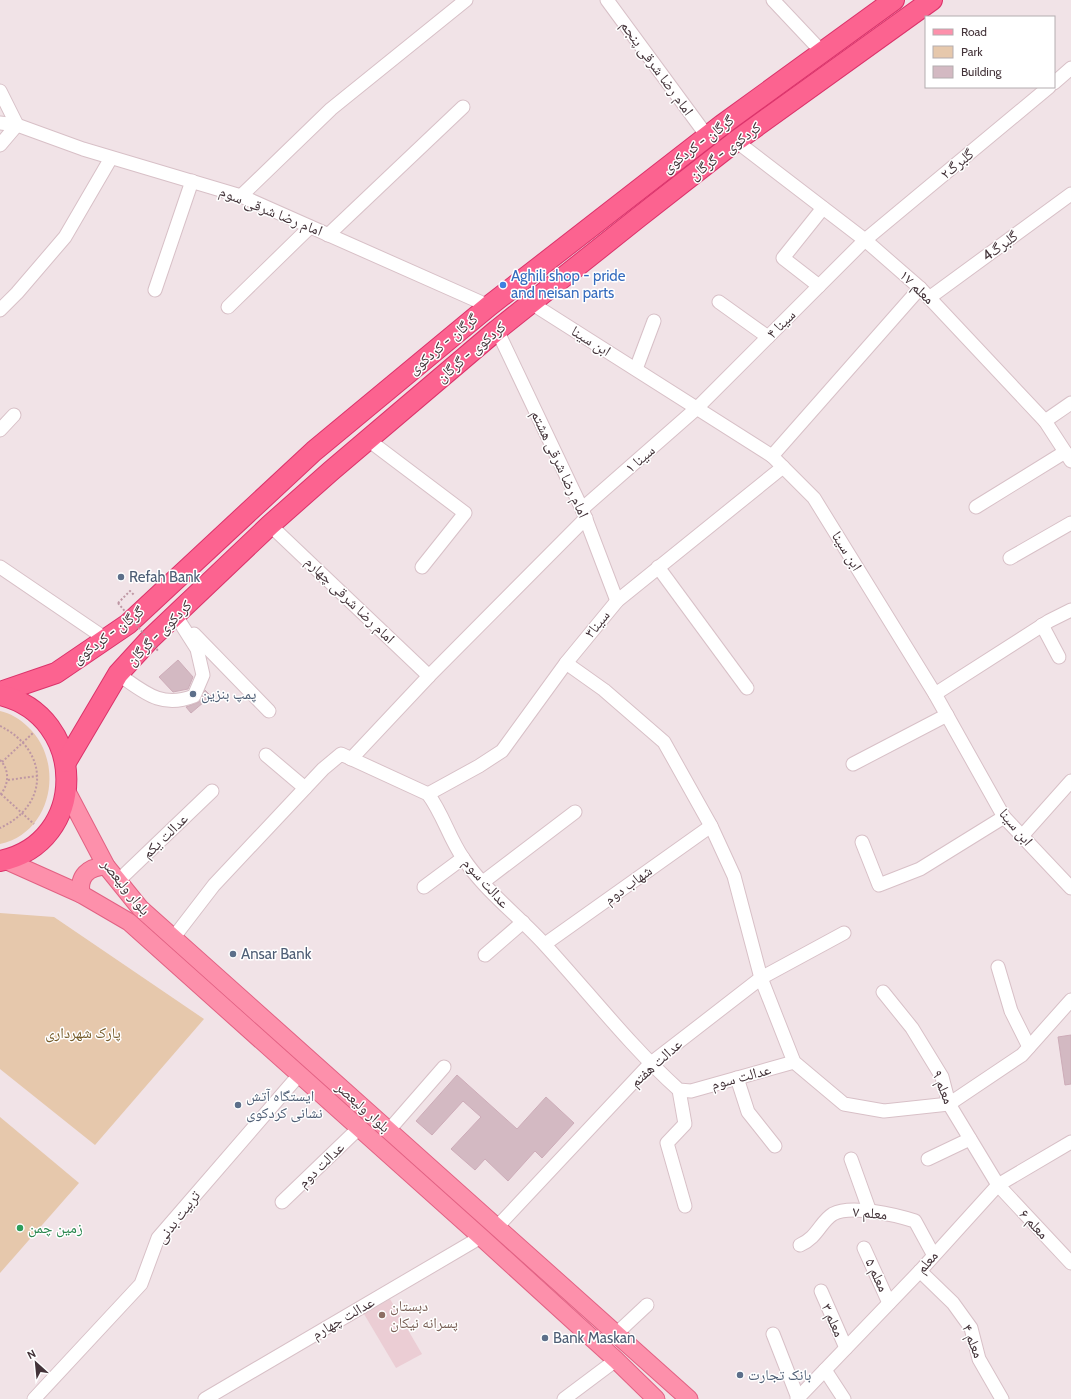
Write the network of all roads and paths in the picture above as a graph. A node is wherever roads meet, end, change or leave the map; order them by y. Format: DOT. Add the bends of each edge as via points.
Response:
graph roads {
  1 [pos="466,0"];
  2 [pos="607,0"];
  3 [pos="773,0"];
  4 [pos="894,0"];
  5 [pos="932,0"];
  6 [pos="822,52"];
  7 [pos="1071,68"];
  8 [pos="1055,81"];
  9 [pos="1048,88"];
  10 [pos="0,91"];
  11 [pos="463,107"];
  12 [pos="0,123"];
  13 [pos="17,125"];
  14 [pos="707,136"];
  15 [pos="736,141"];
  16 [pos="0,145"];
  17 [pos="111,158"];
  18 [pos="192,182"];
  19 [pos="1071,194"];
  20 [pos="241,196"];
  21 [pos="823,208"];
  22 [pos="310,226"];
  23 [pos="328,234"];
  24 [pos="865,240"];
  25 [pos="819,286"];
  26 [pos="920,288"];
  27 [pos="155,290"];
  28 [pos="929,298"];
  29 [pos="719,302"];
  30 [pos="531,303"];
  31 [pos="489,306"];
  32 [pos="228,307"];
  33 [pos="0,310"];
  34 [pos="654,321"];
  35 [pos="497,330"];
  36 [pos="768,337"];
  37 [pos="636,369"];
  38 [pos="1071,403"];
  39 [pos="697,408"];
  40 [pos="14,415"];
  41 [pos="1045,421"];
  42 [pos="0,430"];
  43 [pos="367,440"];
  44 [pos="772,456"];
  45 [pos="1068,456"];
  46 [pos="783,467"];
  47 [pos="976,507"];
  48 [pos="584,514"];
  49 [pos="1071,523"];
  50 [pos="270,525"];
  51 [pos="1010,558"];
  52 [pos="0,567"];
  53 [pos="422,567"];
  54 [pos="658,567"];
  55 [pos="130,591"];
  56 [pos="616,601"];
  57 [pos="1071,610"];
  58 [pos="176,616"];
  59 [pos="1042,625"];
  60 [pos="106,639"];
  61 [pos="159,652"];
  62 [pos="1059,657"];
  63 [pos="566,663"];
  64 [pos="118,674"];
  65 [pos="429,676"];
  66 [pos="747,688"];
  67 [pos="0,694"];
  68 [pos="935,694"];
  69 [pos="269,711"];
  70 [pos="947,715"];
  71 [pos="45,721"];
  72 [pos="0,726"];
  73 [pos="24,742"];
  74 [pos="266,755"];
  75 [pos="351,759"];
  76 [pos="1,761"];
  77 [pos="66,762"];
  78 [pos="853,764"];
  79 [pos="37,776"];
  80 [pos="8,780"];
  81 [pos="1071,780"];
  82 [pos="305,788"];
  83 [pos="66,790"];
  84 [pos="212,791"];
  85 [pos="428,794"];
  86 [pos="1,795"];
  87 [pos="576,812"];
  88 [pos="22,814"];
  89 [pos="1004,817"];
  90 [pos="711,826"];
  91 [pos="0,828"];
  92 [pos="46,834"];
  93 [pos="1022,836"];
  94 [pos="862,842"];
  95 [pos="463,858"];
  96 [pos="3,861"];
  97 [pos="106,866"];
  98 [pos="118,881"];
  99 [pos="483,882"];
  100 [pos="424,887"];
  101 [pos="1071,888"];
  102 [pos="80,894"];
  103 [pos="523,922"];
  104 [pos="844,933"];
  105 [pos="174,937"];
  106 [pos="545,944"];
  107 [pos="485,955"];
  108 [pos="998,967"];
  109 [pos="761,978"];
  110 [pos="883,992"];
  111 [pos="1071,1000"];
  112 [pos="1029,1047"];
  113 [pos="794,1062"];
  114 [pos="650,1064"];
  115 [pos="444,1067"];
  116 [pos="299,1075"];
  117 [pos="737,1078"];
  118 [pos="679,1090"];
  119 [pos="949,1104"];
  120 [pos="359,1128"];
  121 [pos="389,1130"];
  122 [pos="970,1139"];
  123 [pos="1071,1142"];
  124 [pos="775,1146"];
  125 [pos="851,1159"];
  126 [pos="928,1159"];
  127 [pos="998,1185"];
  128 [pos="282,1202"];
  129 [pos="685,1206"];
  130 [pos="870,1212"];
  131 [pos="497,1227"];
  132 [pos="481,1237"];
  133 [pos="800,1245"];
  134 [pos="864,1248"];
  135 [pos="933,1254"];
  136 [pos="1071,1263"];
  137 [pos="920,1271"];
  138 [pos="821,1291"];
  139 [pos="889,1303"];
  140 [pos="647,1305"];
  141 [pos="616,1334"];
  142 [pos="773,1334"];
  143 [pos="846,1348"];
  144 [pos="616,1360"];
  145 [pos="825,1370"];
  146 [pos="34,1399"];
  147 [pos="205,1399"];
  148 [pos="564,1399"];
  149 [pos="656,1399"];
  150 [pos="689,1399"];
  151 [pos="798,1399"];
  152 [pos="844,1399"];
  153 [pos="1002,1399"];
  1 -- 20 [label="street" via="331,109"];
  2 -- 14 [label="street, امام رضا شرقی پنجم"];
  3 -- 6 [label="street"];
  4 -- 6 [label="highway, گرگان - کردکوی"];
  5 -- 15 [label="highway, کردکوی - گرگان"];
  6 -- 14 [label="highway, گرگان - کردکوی"];
  7 -- 8 [label="street"];
  9 -- 24 [label="street, گلبرگ۲"];
  10 -- 13 [label="street"];
  11 -- 23 [label="street"];
  12 -- 13 [label="street, امام رضا شرقی سوم"];
  13 -- 16 [label="street"];
  13 -- 17 [label="street, امام رضا شرقی سوم"];
  14 -- 31 [label="highway, گرگان - کردکوی"];
  15 -- 21 [label="street, معلم ۱۷"];
  15 -- 30 [label="highway, کردکوی - گرگان"];
  17 -- 18 [label="street, امام رضا شرقی سوم"];
  17 -- 33 [label="street" via="66,237"];
  18 -- 20 [label="street, امام رضا شرقی سوم"];
  18 -- 27 [label="street"];
  19 -- 28 [label="street, گلبرگ4"];
  20 -- 22 [label="street, امام رضا شرقی سوم"];
  21 -- 24 [label="street, معلم ۱۷"];
  21 -- 25 [label="street" via="783,258"];
  22 -- 23 [label="street, امام رضا شرقی سوم"];
  22 -- 32 [label="street"];
  23 -- 31 [label="street, امام رضا شرقی سوم"];
  24 -- 25 [label="street, سینا ۴"];
  24 -- 26 [label="street, معلم ۱۷"];
  25 -- 36 [label="street, سینا ۴"];
  26 -- 28 [label="street, معلم ۱۷"];
  26 -- 44 [label="street"];
  28 -- 41 [label="street, معلم ۱۷"];
  29 -- 36 [label="street"];
  30 -- 35 [label="highway, کردکوی - گرگان"];
  30 -- 37 [label="street, ابن سینا"];
  31 -- 60 [label="highway, گرگان - کردکوی" via="314,451 128,624"];
  34 -- 37 [label="street"];
  35 -- 43 [label="highway, کردکوی - گرگان"];
  35 -- 48 [label="street, امام رضا شرقی هشتم"];
  36 -- 39 [label="street, سینا ۴"];
  37 -- 39 [label="street, ابن سینا"];
  38 -- 41 [label="street"];
  39 -- 44 [label="street, ابن سینا"];
  39 -- 48 [label="street, سینا ۱"];
  40 -- 42 [label="street"];
  41 -- 45 [label="street, معلم ۱۷"];
  43 -- 50 [label="highway, کردکوی - گرگان"];
  43 -- 53 [label="street" via="466,513"];
  44 -- 46 [label="street, ابن سینا"];
  45 -- 47 [label="street"];
  46 -- 54 [label="street, سینا۳"];
  46 -- 68 [label="street, ابن سینا" via="814,498"];
  48 -- 56 [label="street, امام رضا شرقی هشتم"];
  48 -- 65 [label="street, سینا ۱"];
  49 -- 51 [label="street"];
  50 -- 58 [label="highway, کردکوی - گرگان"];
  50 -- 65 [label="street, امام رضا شرقی چهارم"];
  52 -- 60 [label="street"];
  54 -- 56 [label="street, سینا۳"];
  54 -- 66 [label="street"];
  55 -- 61 [label="path, bridge" via="118,603"];
  56 -- 63 [label="street, سینا۳"];
  57 -- 59 [label="street"];
  58 -- 64 [label="highway, کردکوی - گرگان" via="150,639"];
  58 -- 64 [label="street" via="197,649 203,675 194,696 173,702 154,698"];
  58 -- 69 [label="street"];
  59 -- 62 [label="street"];
  59 -- 68 [label="street"];
  60 -- 67 [label="highway, گرگان - کردکوی" via="56,673"];
  63 -- 85 [label="street, سینا۳" via="502,751"];
  63 -- 90 [label="street" via="604,690 664,742"];
  64 -- 77 [label="highway, کردکوی - گرگان"];
  65 -- 75 [label="street, سینا ۱"];
  67 -- 71 [label="highway" via="22,703"];
  68 -- 70 [label="street, ابن سینا"];
  70 -- 78 [label="street"];
  70 -- 89 [label="street, ابن سینا"];
  71 -- 73 [label="path"];
  71 -- 77 [label="highway" via="61,747"];
  72 -- 73 [label="path" via="13,732"];
  73 -- 76 [label="path"];
  73 -- 79 [label="path" via="35,763"];
  74 -- 82 [label="street"];
  75 -- 82 [label="street" via="341,754"];
  75 -- 85 [label="street"];
  76 -- 80 [label="path"];
  77 -- 83 [label="highway"];
  79 -- 80 [label="path"];
  79 -- 88 [label="path" via="33,796"];
  80 -- 86 [label="path"];
  81 -- 93 [label="street"];
  82 -- 105 [label="street" via="214,886"];
  83 -- 92 [label="highway" via="56,821"];
  83 -- 97 [label="main road, بلوار ولیعصر"];
  84 -- 98 [label="street, عدالت یکم"];
  85 -- 95 [label="street, عدالت سوم"];
  86 -- 88 [label="path"];
  87 -- 99 [label="street"];
  88 -- 91 [label="path" via="12,823"];
  88 -- 92 [label="path"];
  89 -- 93 [label="street, ابن سینا"];
  89 -- 94 [label="street" via="920,869 879,885"];
  90 -- 106 [label="street, شهاب دوم"];
  90 -- 109 [label="street" via="734,876"];
  92 -- 96 [label="highway" via="21,854"];
  93 -- 101 [label="street, ابن سینا"];
  95 -- 99 [label="street, عدالت سوم"];
  95 -- 100 [label="street"];
  96 -- 102 [label="main road, بلوار ولیعصر"];
  97 -- 98 [label="main road, بلوار ولیعصر"];
  97 -- 102 [label="main road" via="91,868 85,873 81,879"];
  98 -- 105 [label="main road, بلوار ولیعصر" via="140,908"];
  99 -- 103 [label="street, عدالت سوم"];
  102 -- 116 [label="main road, بلوار ولیعصر" via="130,922"];
  103 -- 106 [label="street, عدالت سوم"];
  103 -- 107 [label="street"];
  104 -- 109 [label="street, عدالت هفتم"];
  105 -- 121 [label="main road, بلوار ولیعصر"];
  106 -- 114 [label="street, عدالت سوم"];
  108 -- 112 [label="street" via="1010,1011"];
  109 -- 113 [label="street"];
  109 -- 114 [label="street, عدالت هفتم"];
  110 -- 119 [label="street, معلم ۹" via="912,1028 942,1077"];
  111 -- 112 [label="street"];
  112 -- 119 [label="street" via="1022,1055"];
  113 -- 117 [label="street, عدالت سوم"];
  113 -- 119 [label="street" via="844,1104 884,1111"];
  114 -- 118 [label="street, عدالت سوم"];
  114 -- 131 [label="street, عدالت هفتم"];
  115 -- 121 [label="street"];
  116 -- 120 [label="main road, بلوار ولیعصر"];
  116 -- 146 [label="street, تربیت بدنی" via="158,1238 142,1284"];
  117 -- 118 [label="street, عدالت سوم" via="691,1091"];
  117 -- 124 [label="street" via="748,1112"];
  118 -- 129 [label="street" via="686,1124 667,1143"];
  119 -- 122 [label="street, معلم ۹"];
  120 -- 128 [label="street, عدالت دوم"];
  120 -- 132 [label="main road, بلوار ولیعصر"];
  121 -- 131 [label="main road, بلوار ولیعصر"];
  122 -- 126 [label="street"];
  122 -- 127 [label="street, معلم ۹"];
  123 -- 127 [label="street, معلم"];
  125 -- 130 [label="street"];
  127 -- 135 [label="street, معلم"];
  127 -- 136 [label="street, معلم ۶"];
  130 -- 133 [label="street, معلم ۷" via="848,1210 833,1215 810,1241"];
  130 -- 135 [label="street, معلم ۷" via="892,1214 915,1221"];
  131 -- 141 [label="main road, بلوار ولیعصر"];
  132 -- 144 [label="main road, بلوار ولیعصر"];
  132 -- 147 [label="street, عدالت چهارم"];
  134 -- 139 [label="street, معلم ۵"];
  135 -- 137 [label="street, معلم"];
  137 -- 139 [label="street, معلم"];
  137 -- 153 [label="street, معلم ۴" via="953,1304 971,1328 980,1359"];
  138 -- 143 [label="street, معلم ۳"];
  139 -- 143 [label="street, معلم"];
  140 -- 141 [label="street"];
  141 -- 150 [label="main road, بلوار ولیعصر"];
  142 -- 151 [label="street"];
  143 -- 145 [label="street, معلم"];
  144 -- 148 [label="street"];
  144 -- 149 [label="main road, بلوار ولیعصر"];
  145 -- 151 [label="street, معلم"];
  145 -- 152 [label="street"];
}
